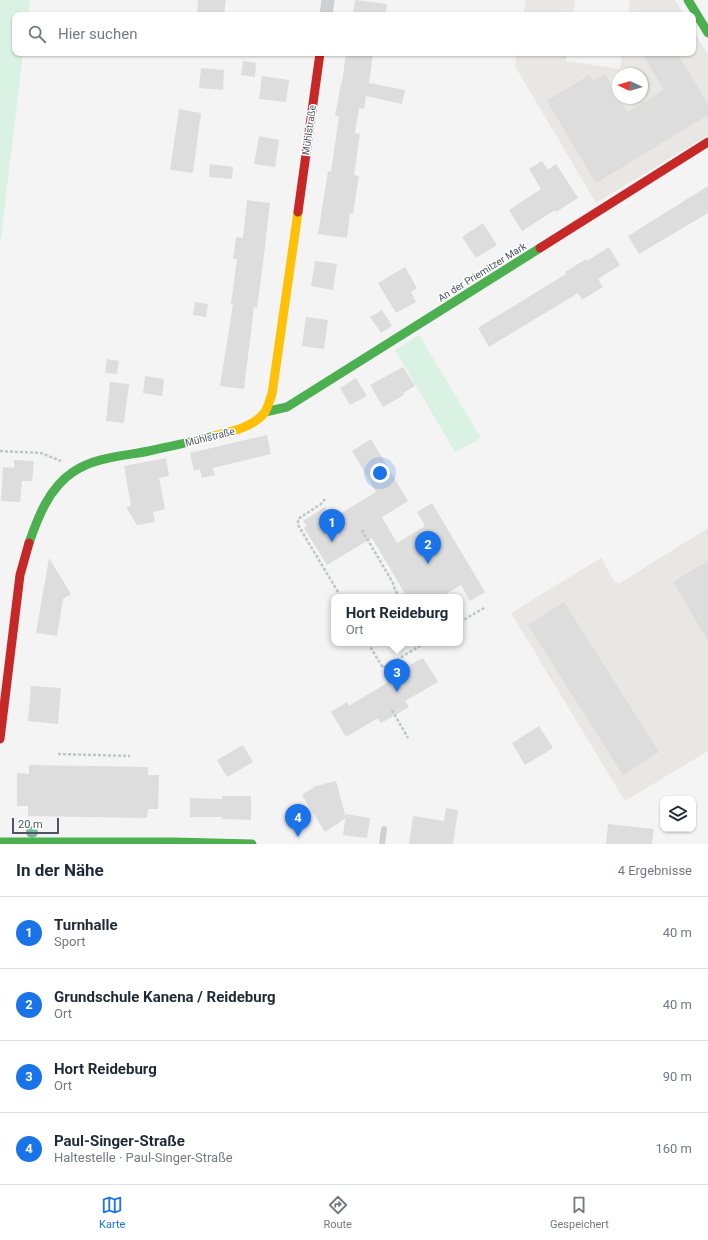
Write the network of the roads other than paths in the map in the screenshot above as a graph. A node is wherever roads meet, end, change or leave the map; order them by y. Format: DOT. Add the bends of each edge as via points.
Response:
graph roads {
  1 [pos="328,0"];
  2 [pos="688,0"];
  3 [pos="326,12"];
  4 [pos="695,12"];
  5 [pos="696,13"];
  6 [pos="708,33"];
  7 [pos="320,56"];
  8 [pos="708,142"];
  9 [pos="265,412"];
  10 [pos="0,739"];
  11 [pos="384,829"];
  12 [pos="0,842"];
  13 [pos="252,844"];
  14 [pos="382,844"];
  1 -- 3 [label="street"];
  2 -- 4 [label="street"];
  5 -- 6 [label="street"];
  7 -- 9 [label="street, Mühlstraße" via="272,394"];
  8 -- 9 [label="street, An der Priemitzer Mark" via="287,408"];
  9 -- 10 [label="street, Mühlstraße" via="243,428 87,465 72,473 57,487 38,519 20,575"];
  11 -- 14 [label="lane"];
  12 -- 13 [label="street"];
}
